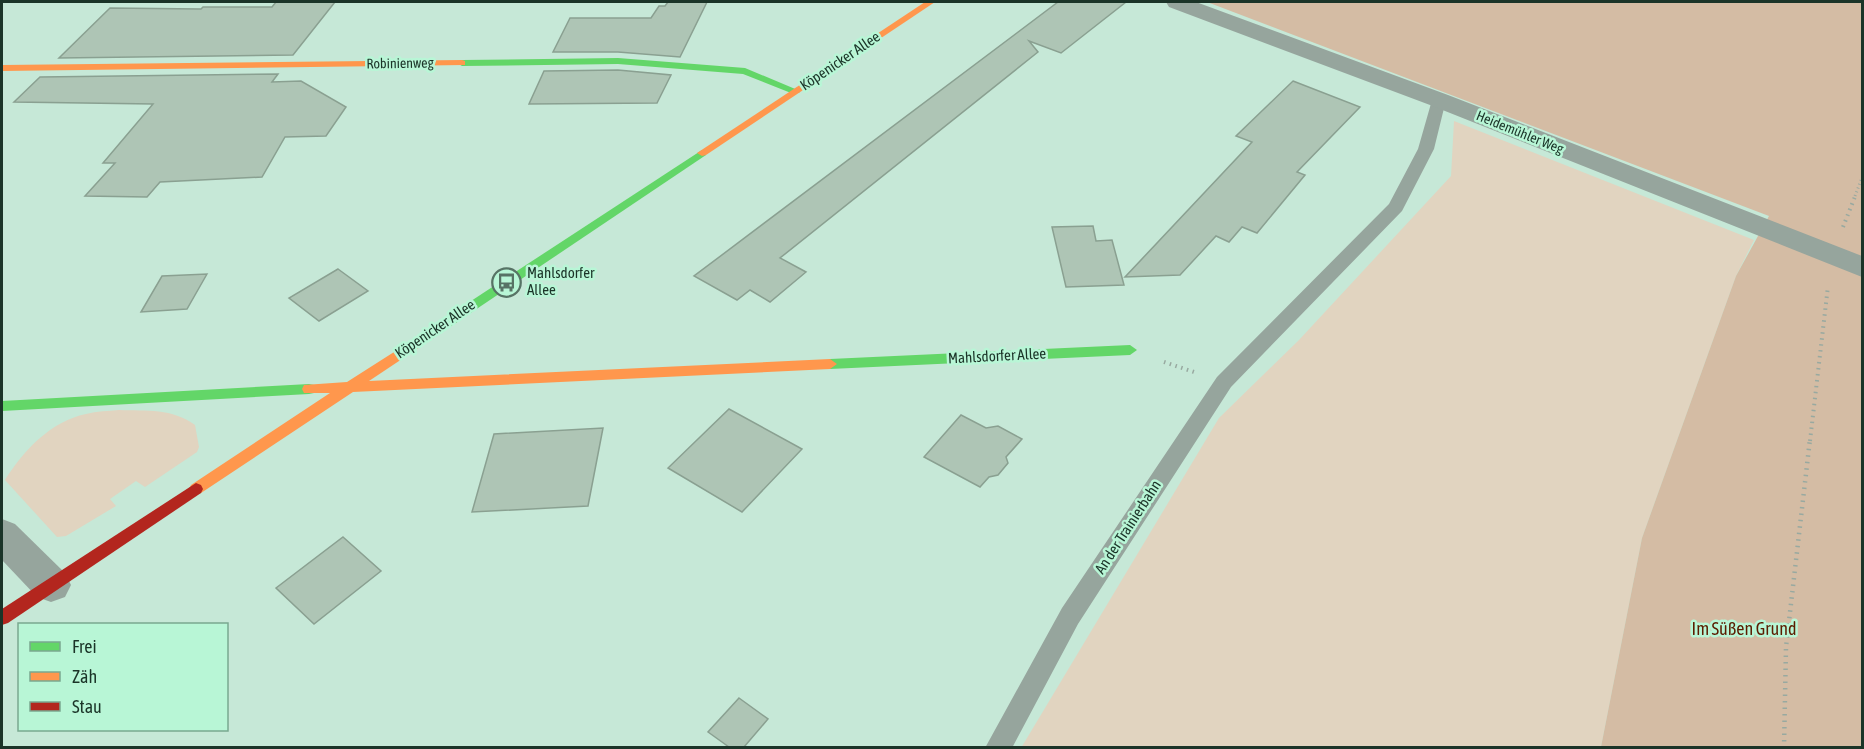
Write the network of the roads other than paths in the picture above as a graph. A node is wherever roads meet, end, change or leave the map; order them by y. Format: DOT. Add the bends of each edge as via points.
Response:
graph roads {
  1 [pos="930,2"];
  2 [pos="1177,2"];
  3 [pos="2,68"];
  4 [pos="795,91"];
  5 [pos="1439,100"];
  6 [pos="1863,267"];
  7 [pos="1130,350"];
  8 [pos="350,386"];
  9 [pos="2,406"];
  10 [pos="2,536"];
  11 [pos="51,585"];
  12 [pos="2,618"];
  13 [pos="998,747"];
  1 -- 4 [label="street, Köpenicker Allee"];
  2 -- 5 [label="street, Heidemühler Weg"];
  3 -- 4 [label="street, Robinienweg" via="618,61 745,71"];
  4 -- 8 [label="street, Köpenicker Allee"];
  5 -- 6 [label="street, Heidemühler Weg"];
  5 -- 13 [label="lane, An der Trainierbahn" via="1426,149 1396,207 1224,382 1070,615"];
  7 -- 8 [label="street, Mahlsdorfer Allee"];
  8 -- 9 [label="street, Mahlsdorfer Allee"];
  8 -- 11 [label="street, Köpenicker Allee"];
  10 -- 11 [label="street"];
  11 -- 12 [label="street, Köpenicker Allee"];
}
